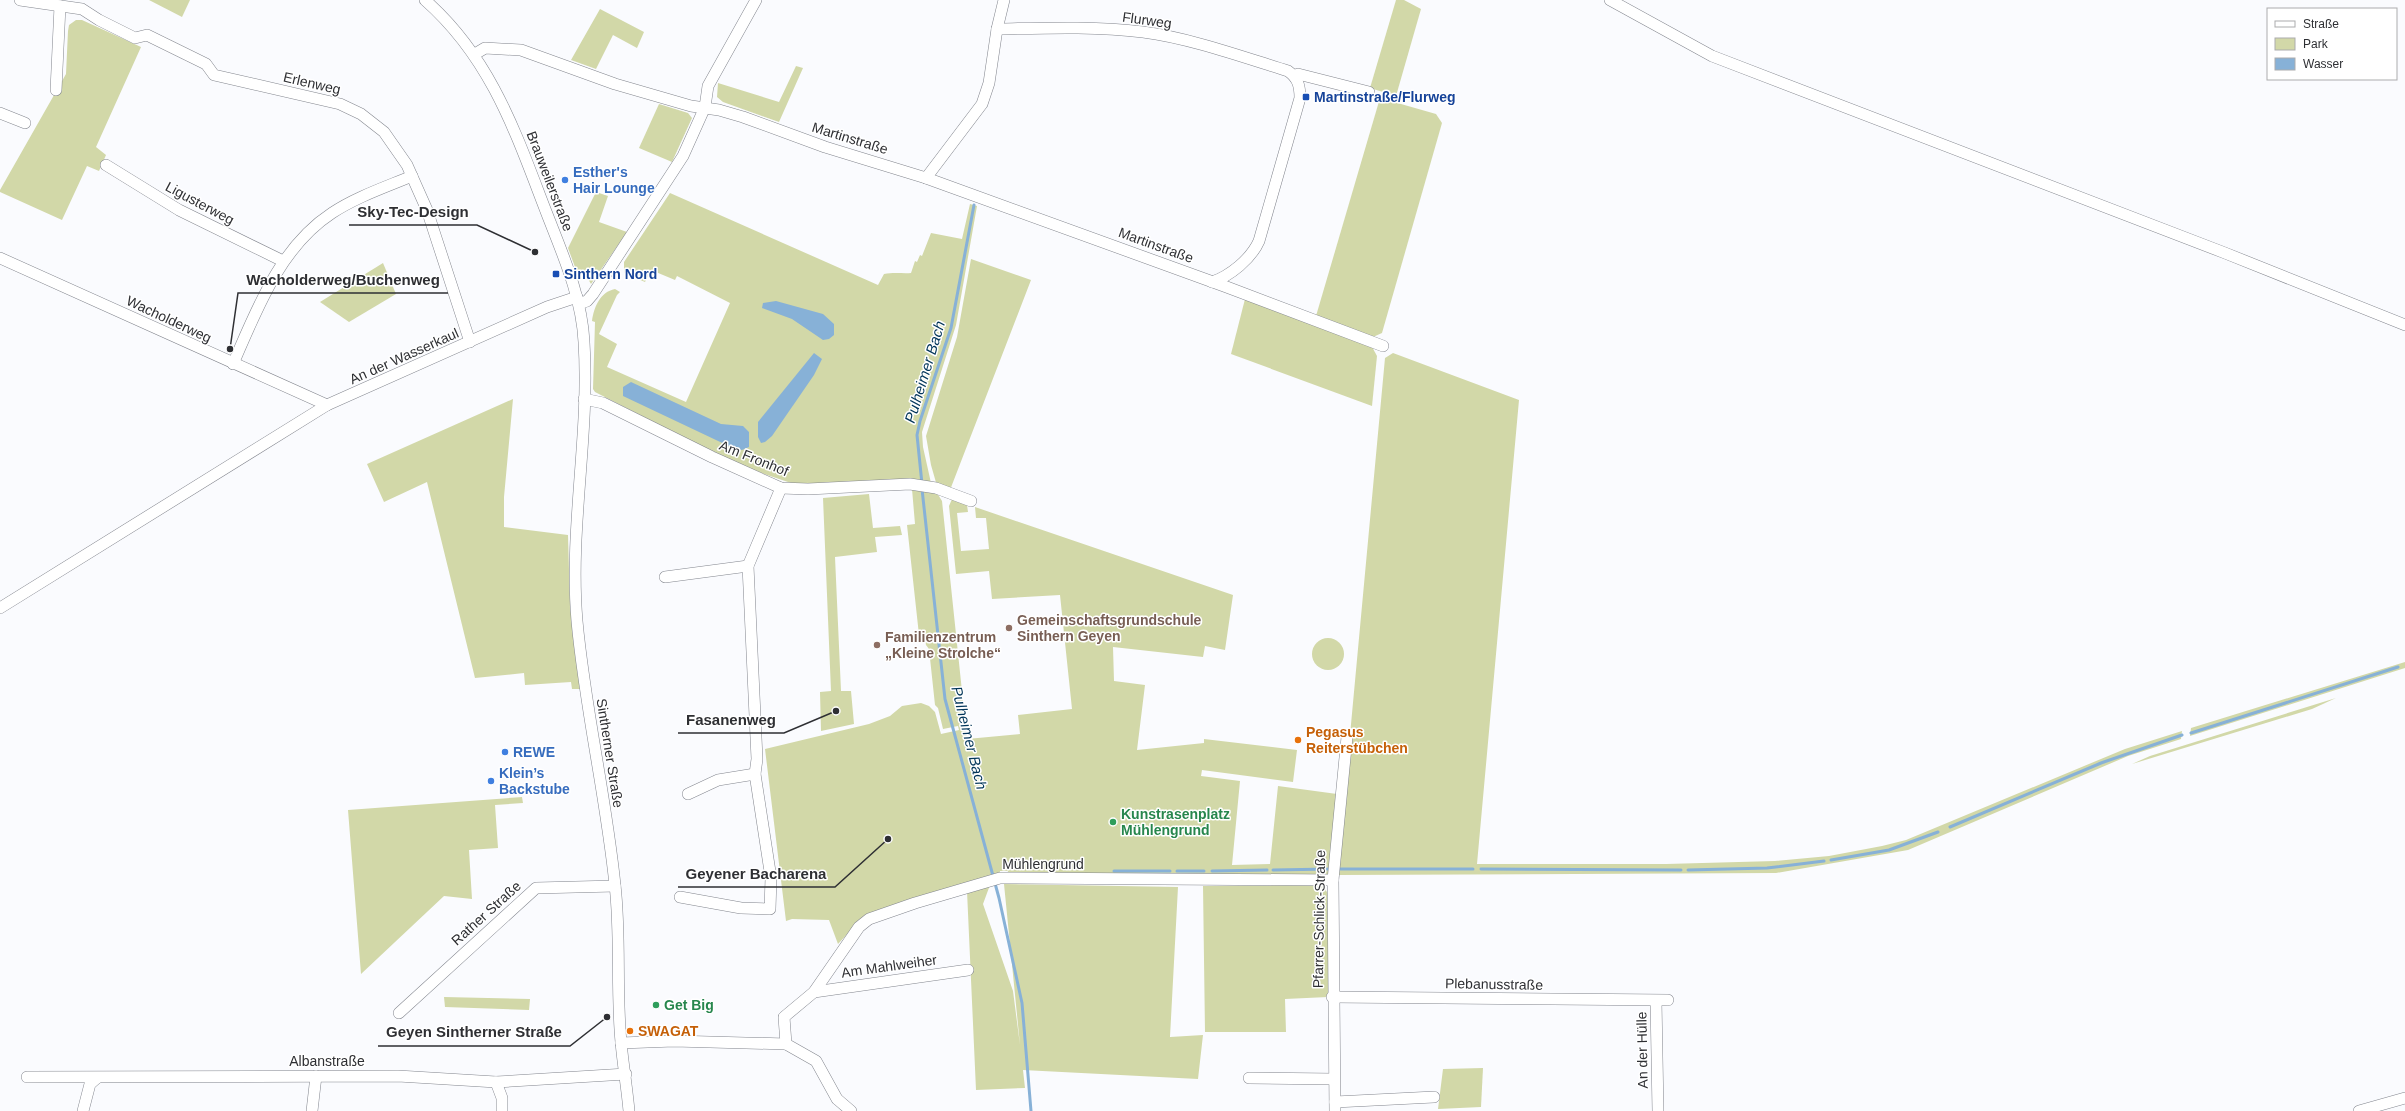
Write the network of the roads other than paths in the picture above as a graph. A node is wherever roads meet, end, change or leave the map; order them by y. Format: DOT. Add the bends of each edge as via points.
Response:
graph roads {
  1 [pos="20,0"];
  2 [pos="426,0"];
  3 [pos="756,0"];
  4 [pos="1004,0"];
  5 [pos="1610,0"];
  6 [pos="60,6"];
  7 [pos="997,29"];
  8 [pos="475,54"];
  9 [pos="1291,74"];
  10 [pos="56,90"];
  11 [pos="1369,92"];
  12 [pos="706,107"];
  13 [pos="0,112"];
  14 [pos="25,124"];
  15 [pos="106,164"];
  16 [pos="412,176"];
  17 [pos="926,178"];
  18 [pos="0,258"];
  19 [pos="283,261"];
  20 [pos="1212,282"];
  21 [pos="578,301"];
  22 [pos="2405,325"];
  23 [pos="470,342"];
  24 [pos="1383,346"];
  25 [pos="233,364"];
  26 [pos="584,399"];
  27 [pos="326,405"];
  28 [pos="782,488"];
  29 [pos="971,501"];
  30 [pos="748,566"];
  31 [pos="665,577"];
  32 [pos="0,608"];
  33 [pos="1347,737"];
  34 [pos="755,774"];
  35 [pos="688,794"];
  36 [pos="1332,880"];
  37 [pos="615,886"];
  38 [pos="680,897"];
  39 [pos="968,970"];
  40 [pos="814,992"];
  41 [pos="1332,997"];
  42 [pos="1668,1000"];
  43 [pos="1656,1001"];
  44 [pos="399,1013"];
  45 [pos="621,1043"];
  46 [pos="786,1044"];
  47 [pos="626,1074"];
  48 [pos="316,1076"];
  49 [pos="27,1077"];
  50 [pos="97,1078"];
  51 [pos="1249,1078"];
  52 [pos="1334,1079"];
  53 [pos="496,1082"];
  54 [pos="1434,1098"];
  55 [pos="2405,1098"];
  56 [pos="1335,1106"];
  57 [pos="83,1111"];
  58 [pos="312,1111"];
  59 [pos="502,1111"];
  60 [pos="629,1111"];
  61 [pos="851,1111"];
  62 [pos="1658,1111"];
  63 [pos="2359,1111"];
  1 -- 6 [label="street, Erlenweg"];
  2 -- 8 [label="street, Brauweilerstraße"];
  3 -- 12 [label="street, An der Wasserkaul" via="708,86"];
  4 -- 7 [label="street"];
  5 -- 22 [label="street" via="1717,58 2225,253"];
  6 -- 10 [label="street"];
  6 -- 16 [label="street, Erlenweg" via="82,9 134,38 147,35 206,64 214,75 326,100 356,111 384,132"];
  7 -- 9 [label="street, Flurweg" via="1144,32 1221,51"];
  7 -- 17 [label="street" via="989,83 982,104"];
  8 -- 12 [label="street, Martinstraße" via="485,48 520,50 615,84 691,106"];
  8 -- 21 [label="street, Brauweilerstraße" via="509,116"];
  9 -- 11 [label="street, Flurweg" via="1315,76"];
  9 -- 20 [label="street" via="1299,85 1300,98 1259,242 1251,255 1237,267"];
  12 -- 17 [label="street, Martinstraße" via="743,117 825,148"];
  12 -- 21 [label="street, An der Wasserkaul" via="672,174 593,294 587,301"];
  13 -- 14 [label="street"];
  15 -- 19 [label="street, Ligusterweg" via="179,210"];
  16 -- 19 [label="street" via="331,213 310,230"];
  16 -- 23 [label="street, Erlenweg" via="436,231"];
  17 -- 20 [label="street, Martinstraße"];
  18 -- 25 [label="street, Wacholderweg"];
  19 -- 25 [label="street"];
  20 -- 24 [label="street, Martinstraße"];
  21 -- 23 [label="street, An der Wasserkaul" via="547,307"];
  21 -- 26 [label="street, Brauweilerstraße" via="584,342"];
  23 -- 27 [label="street, An der Wasserkaul"];
  25 -- 27 [label="street, Wacholderweg"];
  26 -- 28 [label="street, Am Fronhof" via="603,403 712,457"];
  26 -- 37 [label="street, Sintherner Straße" via="576,520 575,595 580,652"];
  27 -- 32 [label="street, An der Wasserkaul"];
  28 -- 29 [label="street, Am Fronhof" via="910,484"];
  28 -- 30 [label="street"];
  30 -- 31 [label="street"];
  30 -- 34 [label="street" via="757,759"];
  33 -- 36 [label="street, Pfarrer-Schlick-Straße"];
  34 -- 35 [label="street" via="718,780"];
  34 -- 38 [label="street" via="771,878 770,909 740,908"];
  36 -- 40 [label="street, Mühlengrund" via="1000,878 869,919 859,927"];
  36 -- 41 [label="street, Pfarrer-Schlick-Straße"];
  37 -- 44 [label="street, Rather Straße" via="536,888"];
  37 -- 45 [label="street, Sintherner Straße"];
  39 -- 40 [label="street, Am Mahlweiher"];
  40 -- 46 [label="street, Mühlengrund" via="784,1017"];
  41 -- 43 [label="street, Plebanusstraße"];
  41 -- 52 [label="street, Pfarrer-Schlick-Straße"];
  42 -- 43 [label="street, An der Hülle"];
  43 -- 62 [label="street, An der Hülle"];
  45 -- 46 [label="street" via="674,1041"];
  45 -- 47 [label="street, Sintherner Straße"];
  46 -- 61 [label="street" via="816,1061 837,1099"];
  47 -- 53 [label="street, Albanstraße"];
  47 -- 60 [label="street, Sintherner Straße"];
  48 -- 50 [label="street, Albanstraße"];
  48 -- 53 [label="street, Albanstraße" via="398,1076"];
  48 -- 58 [label="street"];
  49 -- 50 [label="street, Albanstraße"];
  50 -- 57 [label="street" via="90,1084"];
  51 -- 52 [label="street"];
  52 -- 56 [label="street, Pfarrer-Schlick-Straße"];
  53 -- 59 [label="street" via="502,1098"];
  54 -- 56 [label="street, Pfarrer-Schlick-Straße"];
  55 -- 63 [label="street"];
}
